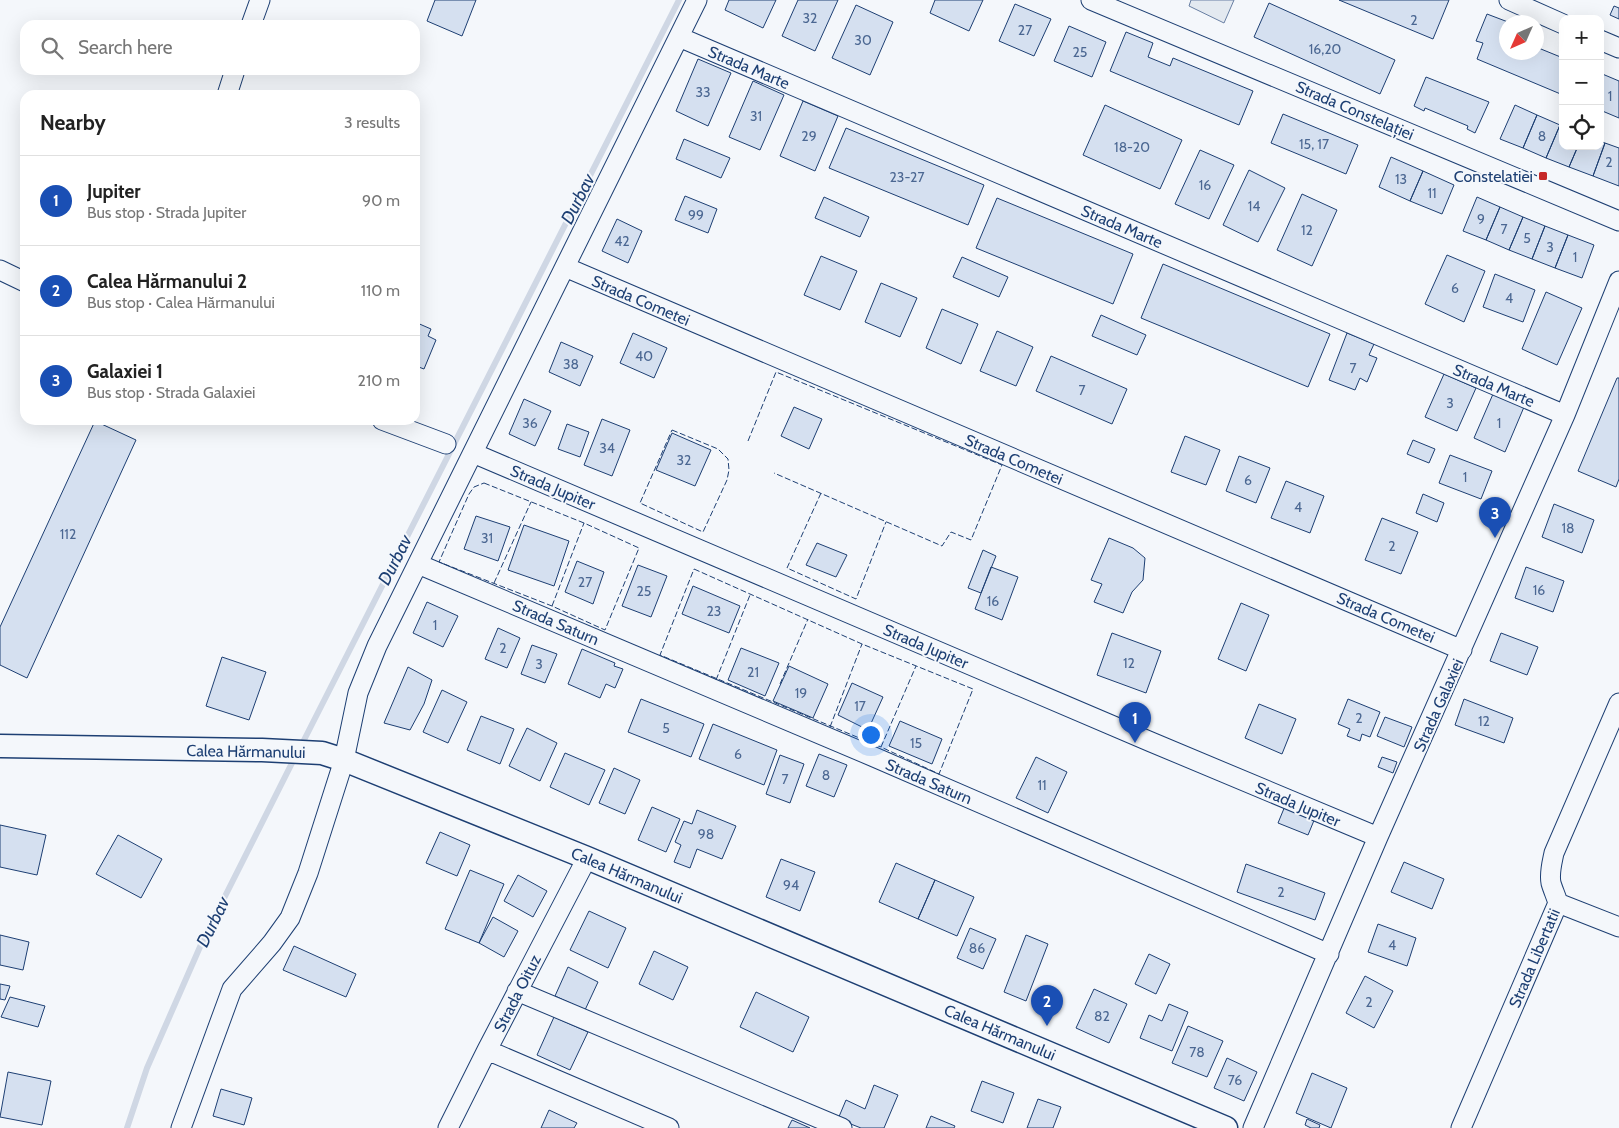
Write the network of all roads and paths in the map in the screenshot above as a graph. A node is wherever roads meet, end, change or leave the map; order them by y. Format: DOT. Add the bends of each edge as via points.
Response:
graph roads {
  1 [pos="260,0"];
  2 [pos="697,0"];
  3 [pos="1091,0"];
  4 [pos="1509,0"];
  5 [pos="253,20"];
  6 [pos="1559,22"];
  7 [pos="679,37"];
  8 [pos="1604,42"];
  9 [pos="1619,48"];
  10 [pos="233,75"];
  11 [pos="229,90"];
  12 [pos="1619,220"];
  13 [pos="565,267"];
  14 [pos="0,270"];
  15 [pos="20,280"];
  16 [pos="1619,281"];
  17 [pos="1565,415"];
  18 [pos="395,425"];
  19 [pos="446,444"];
  20 [pos="473,453"];
  21 [pos="418,564"];
  22 [pos="1462,650"];
  23 [pos="1619,703"];
  24 [pos="0,746"];
  25 [pos="344,760"];
  26 [pos="1378,838"];
  27 [pos="587,858"];
  28 [pos="1558,904"];
  29 [pos="1619,927"];
  30 [pos="1328,954"];
  31 [pos="517,991"];
  32 [pos="487,1050"];
  33 [pos="182,1124"];
  34 [pos="448,1128"];
  35 [pos="669,1128"];
  36 [pos="842,1128"];
  37 [pos="1226,1128"];
  38 [pos="1253,1128"];
  39 [pos="1461,1128"];
  1 -- 5 [label="street"];
  2 -- 7 [label="street"];
  3 -- 12 [label="street, Strada Constelației"];
  4 -- 6 [label="street"];
  7 -- 13 [label="street"];
  7 -- 17 [label="street, Strada Marte"];
  8 -- 9 [label="street"];
  10 -- 11 [label="street"];
  13 -- 20 [label="street"];
  13 -- 22 [label="street, Strada Cometei"];
  14 -- 15 [label="street"];
  16 -- 17 [label="street, Strada Galaxiei"];
  17 -- 22 [label="street, Strada Galaxiei"];
  18 -- 19 [label="street"];
  20 -- 21 [label="street"];
  20 -- 26 [label="street, Strada Jupiter"];
  21 -- 25 [label="street" via="376,646 358,694"];
  21 -- 30 [label="street, Strada Saturn"];
  22 -- 26 [label="street, Strada Galaxiei"];
  23 -- 28 [label="street, Strada Libertatii" via="1554,853 1550,879"];
  24 -- 25 [label="street, Calea Hărmanului" via="262,750 322,753"];
  25 -- 27 [label="street, Calea Hărmanului"];
  25 -- 33 [label="street" via="290,918 232,990"];
  26 -- 30 [label="street, Strada Galaxiei"];
  27 -- 31 [label="street, Strada Oituz"];
  27 -- 37 [label="street, Calea Hărmanului"];
  28 -- 29 [label="street"];
  28 -- 39 [label="street, Strada Libertatii"];
  30 -- 38 [label="street, Strada Galaxiei"];
  31 -- 32 [label="street, Strada Oituz"];
  31 -- 36 [label="street"];
  32 -- 34 [label="street, Strada Oituz"];
  32 -- 35 [label="street"];
}
